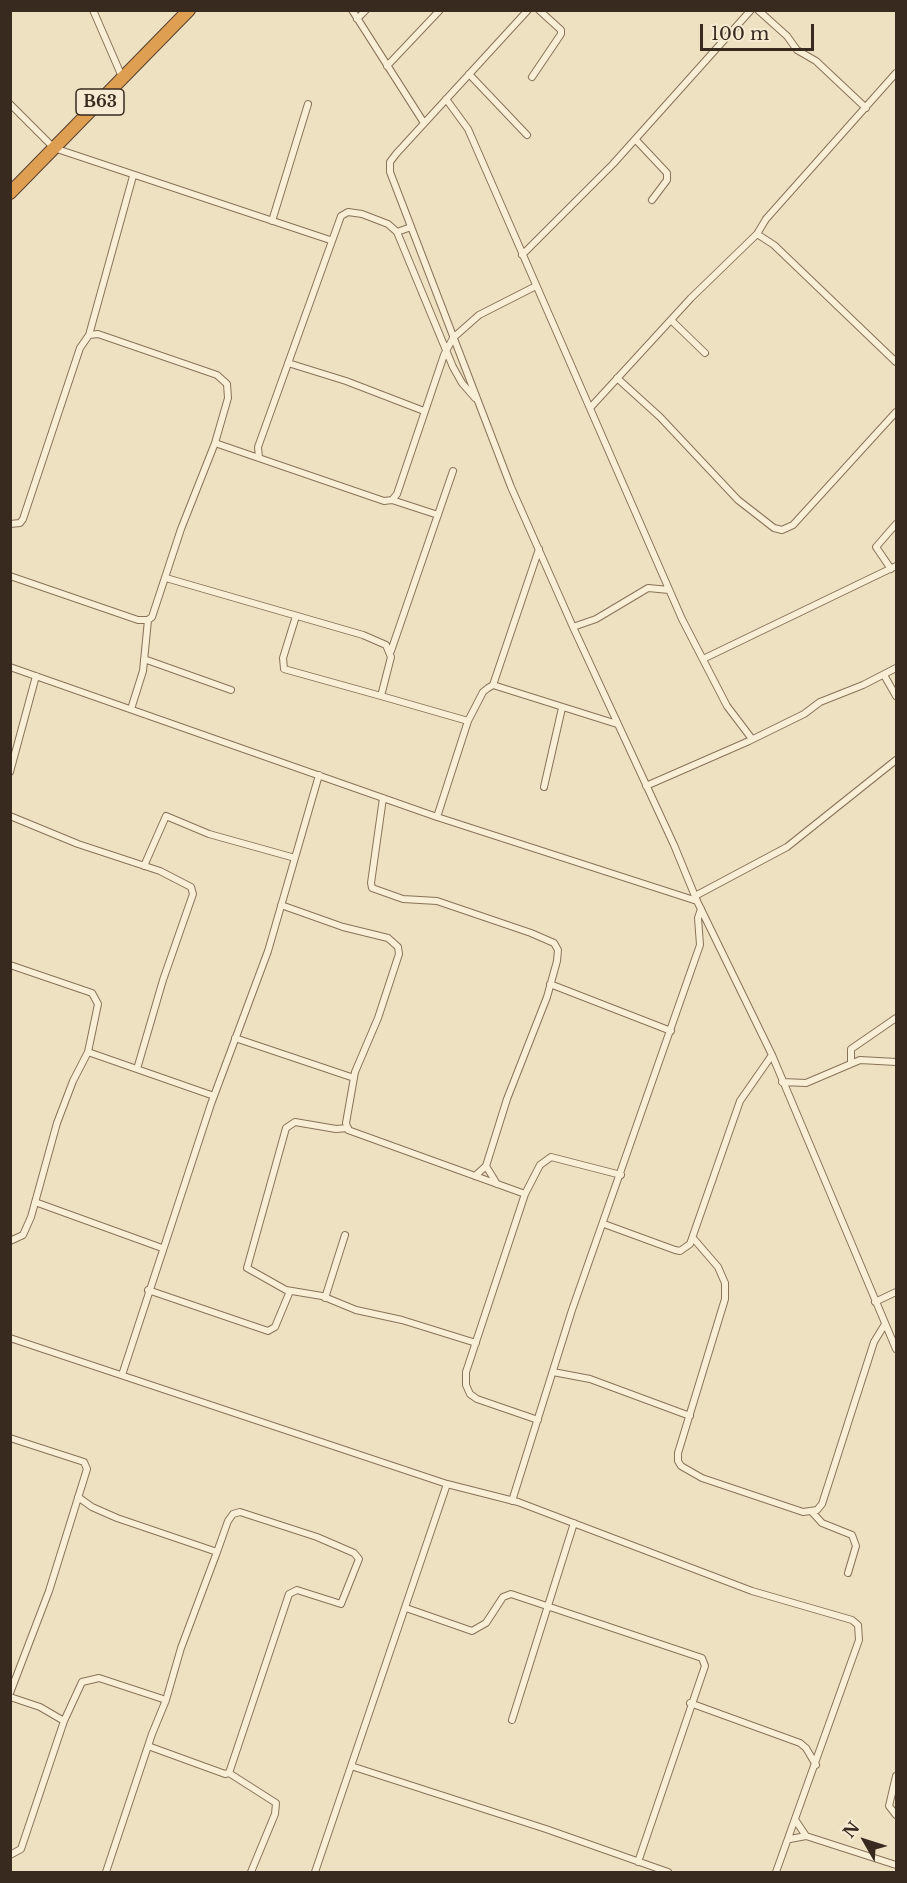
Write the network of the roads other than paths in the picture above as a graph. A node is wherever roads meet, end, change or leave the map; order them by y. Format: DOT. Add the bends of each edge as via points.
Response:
graph roads {
  1 [pos="93,10"];
  2 [pos="189,10"];
  3 [pos="352,10"];
  4 [pos="366,10"];
  5 [pos="440,10"];
  6 [pos="528,10"];
  7 [pos="539,10"];
  8 [pos="751,10"];
  9 [pos="758,10"];
  10 [pos="357,20"];
  11 [pos="387,66"];
  12 [pos="897,73"];
  13 [pos="470,74"];
  14 [pos="532,77"];
  15 [pos="124,79"];
  16 [pos="446,99"];
  17 [pos="10,104"];
  18 [pos="308,104"];
  19 [pos="866,108"];
  20 [pos="424,123"];
  21 [pos="527,135"];
  22 [pos="636,140"];
  23 [pos="54,148"];
  24 [pos="133,176"];
  25 [pos="10,193"];
  26 [pos="651,200"];
  27 [pos="272,222"];
  28 [pos="411,227"];
  29 [pos="396,232"];
  30 [pos="758,234"];
  31 [pos="330,240"];
  32 [pos="522,255"];
  33 [pos="536,286"];
  34 [pos="671,320"];
  35 [pos="89,335"];
  36 [pos="453,338"];
  37 [pos="447,349"];
  38 [pos="705,353"];
  39 [pos="897,362"];
  40 [pos="288,363"];
  41 [pos="617,378"];
  42 [pos="479,403"];
  43 [pos="590,408"];
  44 [pos="424,411"];
  45 [pos="897,412"];
  46 [pos="215,442"];
  47 [pos="258,447"];
  48 [pos="247,453"];
  49 [pos="259,458"];
  50 [pos="453,471"];
  51 [pos="392,500"];
  52 [pos="438,515"];
  53 [pos="10,524"];
  54 [pos="897,524"];
  55 [pos="539,549"];
  56 [pos="894,567"];
  57 [pos="10,576"];
  58 [pos="166,578"];
  59 [pos="669,590"];
  60 [pos="296,616"];
  61 [pos="148,620"];
  62 [pos="573,627"];
  63 [pos="390,651"];
  64 [pos="144,659"];
  65 [pos="703,659"];
  66 [pos="10,668"];
  67 [pos="897,668"];
  68 [pos="884,675"];
  69 [pos="36,676"];
  70 [pos="493,685"];
  71 [pos="231,690"];
  72 [pos="381,696"];
  73 [pos="897,696"];
  74 [pos="562,708"];
  75 [pos="130,709"];
  76 [pos="468,721"];
  77 [pos="618,724"];
  78 [pos="752,739"];
  79 [pos="897,760"];
  80 [pos="11,768"];
  81 [pos="319,775"];
  82 [pos="646,786"];
  83 [pos="544,788"];
  84 [pos="383,798"];
  85 [pos="10,816"];
  86 [pos="437,817"];
  87 [pos="295,858"];
  88 [pos="144,866"];
  89 [pos="696,898"];
  90 [pos="281,905"];
  91 [pos="701,909"];
  92 [pos="10,964"];
  93 [pos="550,984"];
  94 [pos="897,1018"];
  95 [pos="671,1031"];
  96 [pos="235,1038"];
  97 [pos="88,1052"];
  98 [pos="772,1055"];
  99 [pos="851,1062"];
  100 [pos="897,1062"];
  101 [pos="137,1069"];
  102 [pos="354,1078"];
  103 [pos="782,1082"];
  104 [pos="214,1096"];
  105 [pos="348,1128"];
  106 [pos="486,1166"];
  107 [pos="621,1175"];
  108 [pos="475,1176"];
  109 [pos="497,1184"];
  110 [pos="525,1194"];
  111 [pos="35,1202"];
  112 [pos="604,1224"];
  113 [pos="345,1235"];
  114 [pos="693,1238"];
  115 [pos="10,1240"];
  116 [pos="162,1248"];
  117 [pos="148,1290"];
  118 [pos="290,1291"];
  119 [pos="897,1292"];
  120 [pos="325,1298"];
  121 [pos="875,1302"];
  122 [pos="885,1324"];
  123 [pos="10,1338"];
  124 [pos="476,1343"];
  125 [pos="897,1349"];
  126 [pos="553,1372"];
  127 [pos="122,1375"];
  128 [pos="690,1416"];
  129 [pos="538,1420"];
  130 [pos="10,1438"];
  131 [pos="447,1484"];
  132 [pos="78,1497"];
  133 [pos="512,1501"];
  134 [pos="812,1512"];
  135 [pos="574,1523"];
  136 [pos="217,1552"];
  137 [pos="848,1573"];
  138 [pos="548,1605"];
  139 [pos="405,1608"];
  140 [pos="10,1695"];
  141 [pos="166,1700"];
  142 [pos="690,1703"];
  143 [pos="512,1720"];
  144 [pos="64,1721"];
  145 [pos="148,1746"];
  146 [pos="816,1765"];
  147 [pos="351,1766"];
  148 [pos="229,1773"];
  149 [pos="897,1776"];
  150 [pos="897,1815"];
  151 [pos="796,1821"];
  152 [pos="806,1836"];
  153 [pos="790,1839"];
  154 [pos="10,1855"];
  155 [pos="638,1862"];
  156 [pos="897,1865"];
  157 [pos="106,1872"];
  158 [pos="251,1872"];
  159 [pos="315,1872"];
  160 [pos="668,1872"];
  161 [pos="776,1872"];
  1 -- 15 [label="street"];
  2 -- 15 [label="highway, B63"];
  3 -- 10 [label="street"];
  4 -- 10 [label="street"];
  5 -- 11 [label="street"];
  6 -- 13 [label="street"];
  7 -- 14 [label="street" via="561,34"];
  8 -- 22 [label="street"];
  9 -- 19 [label="street" via="797,50 816,61"];
  10 -- 11 [label="street"];
  11 -- 20 [label="street"];
  12 -- 19 [label="street"];
  13 -- 16 [label="street"];
  13 -- 21 [label="street"];
  15 -- 23 [label="highway, B63"];
  16 -- 20 [label="street"];
  16 -- 32 [label="street" via="468,129"];
  17 -- 23 [label="street"];
  18 -- 27 [label="street"];
  19 -- 30 [label="street" via="766,219"];
  20 -- 28 [label="street" via="390,162 390,172"];
  22 -- 26 [label="street" via="667,173 667,180"];
  22 -- 32 [label="street"];
  23 -- 24 [label="street"];
  23 -- 25 [label="highway, B63"];
  24 -- 27 [label="street"];
  24 -- 35 [label="street"];
  27 -- 31 [label="street"];
  28 -- 29 [label="street"];
  28 -- 36 [label="street"];
  29 -- 31 [label="street" via="388,224 348,212 341,216"];
  29 -- 37 [label="street"];
  30 -- 34 [label="street"];
  30 -- 39 [label="street"];
  31 -- 40 [label="street"];
  32 -- 33 [label="street"];
  33 -- 36 [label="street" via="479,315"];
  33 -- 43 [label="street"];
  34 -- 38 [label="street"];
  34 -- 41 [label="street"];
  35 -- 46 [label="street" via="98,334 223,379 229,390 228,398"];
  35 -- 53 [label="street" via="80,348 23,519"];
  36 -- 37 [label="street"];
  36 -- 42 [label="street"];
  37 -- 42 [label="street" via="462,383"];
  37 -- 44 [label="street"];
  40 -- 44 [label="street"];
  40 -- 47 [label="street"];
  41 -- 43 [label="street"];
  41 -- 45 [label="street" via="660,417 738,500 782,530 793,525"];
  42 -- 55 [label="street"];
  43 -- 59 [label="street"];
  44 -- 51 [label="street"];
  46 -- 48 [label="street"];
  46 -- 58 [label="street"];
  47 -- 48 [label="street"];
  47 -- 49 [label="street"];
  48 -- 49 [label="street"];
  49 -- 51 [label="street" via="384,501"];
  50 -- 52 [label="street"];
  51 -- 52 [label="street"];
  52 -- 63 [label="street"];
  54 -- 56 [label="street" via="876,547"];
  55 -- 62 [label="street"];
  55 -- 70 [label="street"];
  56 -- 65 [label="street"];
  57 -- 61 [label="street" via="138,620"];
  58 -- 60 [label="street"];
  58 -- 61 [label="street"];
  59 -- 62 [label="street" via="648,588 596,619"];
  59 -- 65 [label="street"];
  60 -- 63 [label="street" via="363,635 386,645"];
  60 -- 72 [label="street" via="283,658 284,669"];
  61 -- 64 [label="street"];
  62 -- 77 [label="street"];
  63 -- 72 [label="street"];
  64 -- 71 [label="street"];
  64 -- 75 [label="street"];
  65 -- 78 [label="street" via="728,706"];
  66 -- 69 [label="street"];
  67 -- 68 [label="street"];
  68 -- 73 [label="street"];
  68 -- 78 [label="street" via="820,702"];
  69 -- 75 [label="street"];
  69 -- 80 [label="street"];
  70 -- 74 [label="street"];
  70 -- 76 [label="street" via="483,692"];
  72 -- 76 [label="street"];
  74 -- 77 [label="street"];
  74 -- 83 [label="street"];
  75 -- 81 [label="street"];
  76 -- 86 [label="street"];
  77 -- 82 [label="street"];
  78 -- 82 [label="street"];
  79 -- 89 [label="street" via="788,847"];
  81 -- 84 [label="street"];
  81 -- 87 [label="street"];
  82 -- 89 [label="street"];
  84 -- 86 [label="street"];
  84 -- 93 [label="street" via="372,888 402,899 437,901 554,943 558,961"];
  85 -- 88 [label="street"];
  86 -- 89 [label="street"];
  87 -- 88 [label="street" via="209,834 166,816"];
  87 -- 90 [label="street"];
  88 -- 101 [label="street" via="186,882 193,894"];
  89 -- 91 [label="street"];
  90 -- 96 [label="street"];
  90 -- 102 [label="street" via="388,938 398,947 378,1018"];
  91 -- 95 [label="street" via="700,945"];
  91 -- 98 [label="street"];
  92 -- 97 [label="street" via="92,993 96,998 96,1020"];
  93 -- 95 [label="street"];
  93 -- 106 [label="street"];
  94 -- 99 [label="street" via="851,1049"];
  95 -- 107 [label="street"];
  96 -- 102 [label="street"];
  96 -- 104 [label="street"];
  97 -- 101 [label="street"];
  97 -- 111 [label="street" via="57,1123"];
  98 -- 103 [label="street"];
  98 -- 114 [label="street" via="740,1101"];
  99 -- 100 [label="street"];
  99 -- 103 [label="street" via="806,1083"];
  101 -- 104 [label="street"];
  102 -- 105 [label="street"];
  103 -- 121 [label="street"];
  104 -- 116 [label="street"];
  105 -- 108 [label="street" via="355,1134"];
  105 -- 118 [label="street" via="295,1122 286,1128 247,1263 252,1273"];
  106 -- 108 [label="street"];
  106 -- 109 [label="street"];
  107 -- 110 [label="street" via="551,1156 540,1165"];
  107 -- 112 [label="street"];
  108 -- 109 [label="street"];
  109 -- 110 [label="street"];
  110 -- 124 [label="street"];
  111 -- 115 [label="street" via="23,1234"];
  111 -- 116 [label="street"];
  112 -- 114 [label="street" via="675,1250 685,1249"];
  112 -- 126 [label="street"];
  113 -- 120 [label="street"];
  114 -- 128 [label="street" via="718,1267 725,1283 725,1299"];
  116 -- 117 [label="street"];
  117 -- 118 [label="street" via="268,1331 275,1327"];
  117 -- 127 [label="street"];
  118 -- 120 [label="street"];
  119 -- 121 [label="street"];
  120 -- 124 [label="street"];
  121 -- 122 [label="street"];
  122 -- 125 [label="street"];
  122 -- 134 [label="street" via="874,1342 822,1504"];
  123 -- 127 [label="street"];
  124 -- 129 [label="street" via="466,1372 470,1394"];
  126 -- 128 [label="street" via="590,1379"];
  126 -- 129 [label="street"];
  127 -- 131 [label="street"];
  128 -- 134 [label="street" via="678,1453 681,1466 702,1478"];
  129 -- 133 [label="street"];
  130 -- 132 [label="street" via="84,1462 87,1469"];
  131 -- 133 [label="street"];
  131 -- 139 [label="street"];
  132 -- 136 [label="street" via="92,1508 117,1518"];
  132 -- 140 [label="street" via="49,1591"];
  133 -- 135 [label="street"];
  134 -- 137 [label="street" via="822,1523 852,1535 856,1546"];
  135 -- 138 [label="street"];
  135 -- 146 [label="street" via="752,1591 858,1624 859,1640"];
  136 -- 141 [label="street"];
  136 -- 148 [label="street" via="228,1521 240,1512 317,1537 359,1559 341,1604 297,1590 289,1594"];
  138 -- 139 [label="street" via="507,1594 486,1623 472,1631"];
  138 -- 142 [label="street" via="702,1658 705,1666"];
  138 -- 143 [label="street"];
  139 -- 147 [label="street"];
  140 -- 144 [label="street"];
  141 -- 144 [label="street" via="99,1678 88,1679 77,1688"];
  141 -- 145 [label="street"];
  142 -- 146 [label="street" via="800,1743"];
  142 -- 155 [label="street"];
  144 -- 154 [label="street" via="21,1848"];
  145 -- 148 [label="street"];
  145 -- 157 [label="street"];
  146 -- 151 [label="street"];
  147 -- 155 [label="street"];
  147 -- 159 [label="street"];
  148 -- 158 [label="street" via="276,1803"];
  149 -- 150 [label="street" via="889,1806"];
  151 -- 152 [label="street"];
  151 -- 153 [label="street"];
  152 -- 153 [label="street"];
  152 -- 156 [label="street"];
  153 -- 161 [label="street"];
  155 -- 160 [label="street"];
}
